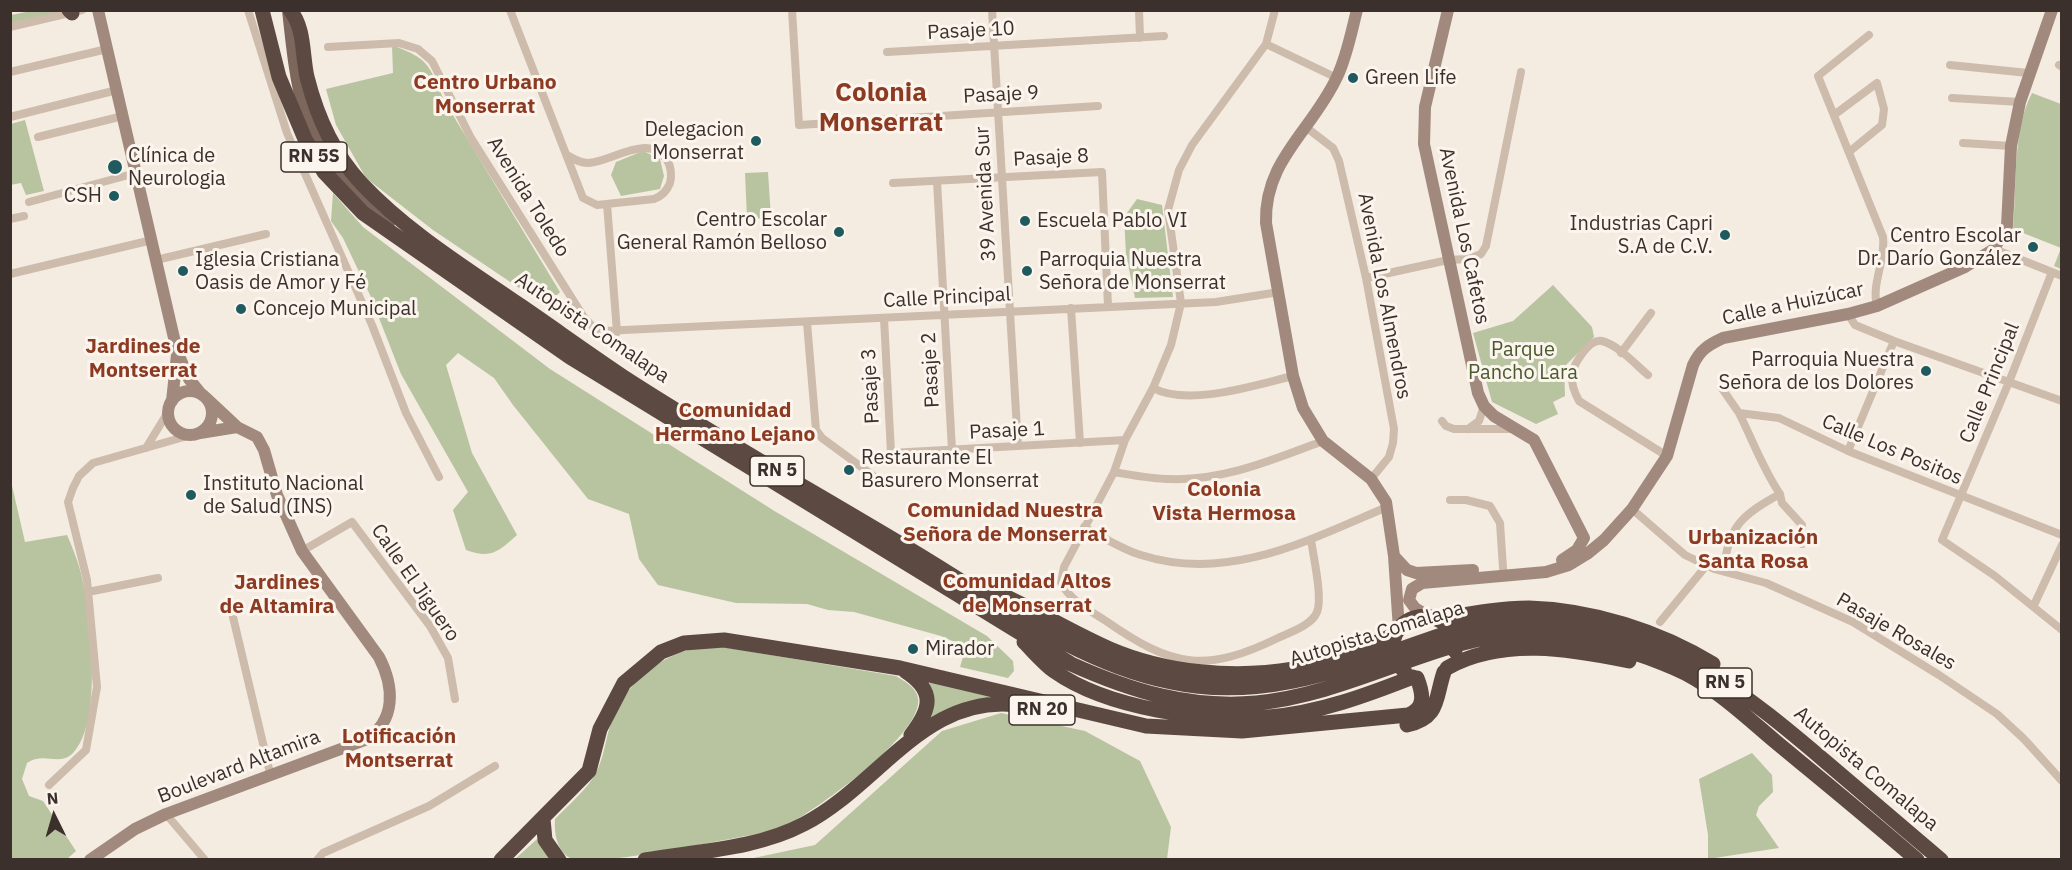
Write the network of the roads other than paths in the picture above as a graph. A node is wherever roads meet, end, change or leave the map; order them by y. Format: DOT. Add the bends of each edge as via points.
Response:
graph roads {
  1 [pos="98,10"];
  2 [pos="248,10"];
  3 [pos="262,10"];
  4 [pos="510,10"];
  5 [pos="792,10"];
  6 [pos="992,10"];
  7 [pos="1139,10"];
  8 [pos="1275,10"];
  9 [pos="1357,10"];
  10 [pos="1448,10"];
  11 [pos="2052,10"];
  12 [pos="75,11"];
  13 [pos="293,14"];
  14 [pos="10,27"];
  15 [pos="1869,35"];
  16 [pos="1164,36"];
  17 [pos="1140,38"];
  18 [pos="1266,44"];
  19 [pos="993,46"];
  20 [pos="328,47"];
  21 [pos="107,49"];
  22 [pos="887,52"];
  23 [pos="1950,65"];
  24 [pos="10,72"];
  25 [pos="1521,72"];
  26 [pos="2028,73"];
  27 [pos="1336,78"];
  28 [pos="117,90"];
  29 [pos="1952,98"];
  30 [pos="2020,102"];
  31 [pos="1098,106"];
  32 [pos="997,112"];
  33 [pos="1834,115"];
  34 [pos="123,116"];
  35 [pos="10,117"];
  36 [pos="1307,128"];
  37 [pos="38,136"];
  38 [pos="1963,143"];
  39 [pos="2012,146"];
  40 [pos="1849,152"];
  41 [pos="567,155"];
  42 [pos="136,173"];
  43 [pos="1001,177"];
  44 [pos="937,181"];
  45 [pos="893,183"];
  46 [pos="29,202"];
  47 [pos="608,204"];
  48 [pos="24,216"];
  49 [pos="10,219"];
  50 [pos="266,234"];
  51 [pos="152,240"];
  52 [pos="1994,249"];
  53 [pos="156,260"];
  54 [pos="1448,260"];
  55 [pos="429,261"];
  56 [pos="2052,272"];
  57 [pos="10,274"];
  58 [pos="2061,276"];
  59 [pos="1366,279"];
  60 [pos="1279,292"];
  61 [pos="1181,303"];
  62 [pos="1108,306"];
  63 [pos="1877,306"];
  64 [pos="1071,308"];
  65 [pos="1009,311"];
  66 [pos="1651,312"];
  67 [pos="1848,314"];
  68 [pos="944,315"];
  69 [pos="884,318"];
  70 [pos="807,323"];
  71 [pos="616,332"];
  72 [pos="1893,341"];
  73 [pos="177,351"];
  74 [pos="1621,353"];
  75 [pos="1647,375"];
  76 [pos="1293,376"];
  77 [pos="2009,382"];
  78 [pos="1721,387"];
  79 [pos="1153,388"];
  80 [pos="204,396"];
  81 [pos="2061,401"];
  82 [pos="1484,406"];
  83 [pos="170,407"];
  84 [pos="1739,413"];
  85 [pos="1442,421"];
  86 [pos="237,427"];
  87 [pos="1517,429"];
  88 [pos="1466,430"];
  89 [pos="194,434"];
  90 [pos="1125,440"];
  91 [pos="1323,441"];
  92 [pos="1080,443"];
  93 [pos="1018,446"];
  94 [pos="146,448"];
  95 [pos="952,450"];
  96 [pos="1848,451"];
  97 [pos="891,453"];
  98 [pos="1666,456"];
  99 [pos="1114,472"];
  100 [pos="439,477"];
  101 [pos="1371,479"];
  102 [pos="883,483"];
  103 [pos="1780,494"];
  104 [pos="1961,497"];
  105 [pos="1450,501"];
  106 [pos="1387,507"];
  107 [pos="1632,508"];
  108 [pos="1084,527"];
  109 [pos="2061,535"];
  110 [pos="1311,539"];
  111 [pos="1604,540"];
  112 [pos="1582,542"];
  113 [pos="1802,544"];
  114 [pos="2061,545"];
  115 [pos="303,550"];
  116 [pos="1394,556"];
  117 [pos="1574,562"];
  118 [pos="1706,566"];
  119 [pos="1503,568"];
  120 [pos="1724,571"];
  121 [pos="953,574"];
  122 [pos="158,578"];
  123 [pos="88,592"];
  124 [pos="2034,605"];
  125 [pos="233,617"];
  126 [pos="1438,621"];
  127 [pos="1660,621"];
  128 [pos="2061,630"];
  129 [pos="1014,631"];
  130 [pos="1396,636"];
  131 [pos="900,668"];
  132 [pos="1446,670"];
  133 [pos="1411,676"];
  134 [pos="455,699"];
  135 [pos="1767,712"];
  136 [pos="1763,731"];
  137 [pos="904,745"];
  138 [pos="495,766"];
  139 [pos="270,773"];
  140 [pos="2061,781"];
  141 [pos="49,785"];
  142 [pos="166,814"];
  143 [pos="543,819"];
  144 [pos="90,860"];
  145 [pos="205,860"];
  146 [pos="317,860"];
  147 [pos="501,860"];
  148 [pos="559,860"];
  149 [pos="645,860"];
  150 [pos="1917,860"];
  151 [pos="1941,860"];
  1 -- 21 [label="street, Boulevard Altamira"];
  2 -- 100 [label="street" via="287,133 372,325 406,413"];
  3 -- 55 [label="highway, RN 5S" via="284,92 318,163 363,213"];
  4 -- 41 [label="street"];
  5 -- 32 [label="street, Pasaje 9" via="799,125"];
  6 -- 19 [label="street, 39 Avenida Sur"];
  7 -- 17 [label="street"];
  8 -- 18 [label="street"];
  9 -- 27 [label="street"];
  10 -- 54 [label="street, Avenida Los Cafetos" via="1423,127"];
  11 -- 26 [label="street"];
  12 -- 14 [label="street"];
  13 -- 55 [label="main road, RN 5" via="297,81 305,116 325,158 345,187 407,237"];
  13 -- 121 [label="highway, Autopista Comalapa / RN 5" via="309,86 324,128 346,166 372,195 433,245 627,379"];
  15 -- 33 [label="street" via="1818,76"];
  16 -- 17 [label="street, Pasaje 10"];
  17 -- 19 [label="street, Pasaje 10"];
  18 -- 27 [label="street"];
  18 -- 61 [label="street" via="1192,145 1172,189 1168,210"];
  19 -- 22 [label="street, Pasaje 10"];
  19 -- 32 [label="street, 39 Avenida Sur"];
  20 -- 71 [label="street, Avenida Toledo" via="393,42 412,46 428,57 471,138 583,316 599,330"];
  21 -- 24 [label="street"];
  21 -- 28 [label="street, Boulevard Altamira"];
  23 -- 26 [label="street"];
  25 -- 54 [label="street" via="1486,246 1476,257"];
  26 -- 30 [label="street"];
  27 -- 36 [label="street"];
  28 -- 34 [label="street, Boulevard Altamira"];
  28 -- 35 [label="street"];
  29 -- 30 [label="street"];
  30 -- 39 [label="street"];
  31 -- 32 [label="street, Pasaje 9"];
  32 -- 43 [label="street, 39 Avenida Sur"];
  33 -- 40 [label="street"];
  33 -- 40 [label="street" via="1877,84 1884,109 1882,125"];
  34 -- 37 [label="street"];
  34 -- 42 [label="street, Boulevard Altamira"];
  36 -- 59 [label="street, Avenida Los Almendros" via="1337,155"];
  36 -- 60 [label="street" via="1275,170 1266,202 1267,235"];
  38 -- 39 [label="street"];
  39 -- 52 [label="street" via="2007,226"];
  40 -- 63 [label="street" via="1885,248"];
  41 -- 47 [label="street" via="583,198 594,204"];
  41 -- 47 [label="street" via="591,163 643,149 666,159 670,179 662,196"];
  42 -- 46 [label="street"];
  42 -- 51 [label="street, Boulevard Altamira"];
  43 -- 44 [label="street, Pasaje 8"];
  43 -- 62 [label="street, Pasaje 8" via="1102,172"];
  43 -- 65 [label="street, 39 Avenida Sur"];
  44 -- 45 [label="street, Pasaje 8"];
  44 -- 68 [label="street, Pasaje 2"];
  47 -- 71 [label="street"];
  48 -- 49 [label="street"];
  50 -- 53 [label="street"];
  51 -- 53 [label="street, Boulevard Altamira"];
  51 -- 57 [label="street"];
  52 -- 56 [label="street"];
  52 -- 63 [label="street, Calle a Huizúcar" via="1965,267"];
  53 -- 73 [label="street, Boulevard Altamira"];
  54 -- 59 [label="street"];
  54 -- 82 [label="street, Avenida Los Cafetos"];
  55 -- 129 [label="highway, Autopista Comalapa / RN 5" via="588,369"];
  56 -- 58 [label="street"];
  56 -- 77 [label="street, Calle Principal"];
  59 -- 101 [label="street, Avenida Los Almendros" via="1394,436 1387,462"];
  60 -- 61 [label="street, Calle Principal" via="1227,301"];
  60 -- 76 [label="street"];
  61 -- 62 [label="street, Calle Principal"];
  61 -- 79 [label="street" via="1171,345"];
  62 -- 64 [label="street, Calle Principal"];
  63 -- 67 [label="street, Calle a Huizúcar"];
  64 -- 65 [label="street, Calle Principal"];
  64 -- 92 [label="street"];
  65 -- 68 [label="street, Calle Principal"];
  65 -- 93 [label="street, 39 Avenida Sur"];
  66 -- 74 [label="street"];
  67 -- 72 [label="street" via="1855,325"];
  67 -- 98 [label="street, Calle a Huizúcar" via="1723,338 1708,345 1693,365"];
  68 -- 69 [label="street, Calle Principal"];
  68 -- 95 [label="street, Pasaje 2"];
  69 -- 70 [label="street, Calle Principal"];
  69 -- 97 [label="street, Pasaje 3"];
  70 -- 71 [label="street, Calle Principal"];
  70 -- 102 [label="street" via="816,430"];
  72 -- 77 [label="street"];
  72 -- 96 [label="street"];
  73 -- 80 [label="street, Boulevard Altamira" via="189,379"];
  73 -- 83 [label="street, Boulevard Altamira"];
  74 -- 75 [label="street"];
  74 -- 98 [label="street" via="1602,341 1591,344 1575,366 1573,390 1579,401"];
  76 -- 79 [label="street" via="1177,396"];
  76 -- 91 [label="street" via="1303,408"];
  77 -- 81 [label="street"];
  77 -- 104 [label="street, Calle Principal"];
  78 -- 84 [label="street"];
  79 -- 90 [label="street"];
  80 -- 83 [label="street" via="186,392"];
  80 -- 86 [label="street, Boulevard Altamira"];
  80 -- 89 [label="street" via="212,418 206,428"];
  82 -- 87 [label="street" via="1503,423"];
  82 -- 88 [label="street" via="1479,421"];
  83 -- 89 [label="street" via="174,429"];
  83 -- 94 [label="street"];
  84 -- 96 [label="street, Calle Los Positos" via="1779,418"];
  84 -- 103 [label="street" via="1762,468"];
  85 -- 88 [label="street" via="1449,428"];
  86 -- 89 [label="street"];
  86 -- 115 [label="street, Boulevard Altamira" via="257,437 264,450 277,495"];
  87 -- 88 [label="street"];
  87 -- 112 [label="street" via="1534,440"];
  89 -- 94 [label="street"];
  90 -- 92 [label="street, Pasaje 1"];
  90 -- 99 [label="street"];
  91 -- 99 [label="street" via="1220,476 1169,479"];
  91 -- 101 [label="street"];
  92 -- 93 [label="street, Pasaje 1"];
  93 -- 95 [label="street, Pasaje 1"];
  94 -- 123 [label="street" via="93,463 73,488 68,502"];
  95 -- 97 [label="street, Pasaje 1"];
  96 -- 104 [label="street, Calle Los Positos"];
  98 -- 107 [label="street, Calle a Huizúcar"];
  99 -- 108 [label="street"];
  101 -- 106 [label="street"];
  103 -- 113 [label="street" via="1782,503 1802,525"];
  103 -- 120 [label="street" via="1759,506 1731,532"];
  104 -- 109 [label="street, Calle Los Positos"];
  104 -- 124 [label="street, Calle Principal" via="1943,542"];
  105 -- 119 [label="street" via="1490,506 1500,523"];
  106 -- 110 [label="street"];
  106 -- 116 [label="street"];
  107 -- 111 [label="street, Calle a Huizúcar"];
  107 -- 118 [label="street, Pasaje Rosales" via="1685,555"];
  108 -- 110 [label="street" via="1142,556 1188,564 1233,564"];
  108 -- 110 [label="street" via="1062,577 1068,595 1147,648 1169,657 1192,660 1242,655 1309,622 1317,612 1318,595"];
  111 -- 112 [label="street"];
  111 -- 117 [label="street, Calle a Huizúcar"];
  112 -- 117 [label="street"];
  112 -- 119 [label="street" via="1574,553 1555,563"];
  114 -- 124 [label="street"];
  115 -- 134 [label="street, Calle El Jiguero" via="352,522 430,626 448,658"];
  115 -- 139 [label="street, Boulevard Altamira" via="379,657 390,684 390,701 384,721 365,740"];
  116 -- 119 [label="street" via="1407,570 1416,573"];
  116 -- 130 [label="street"];
  117 -- 126 [label="street, Calle a Huizúcar" via="1546,572 1422,583 1412,589 1409,600 1415,608"];
  118 -- 120 [label="street, Pasaje Rosales"];
  118 -- 127 [label="street"];
  120 -- 140 [label="street, Pasaje Rosales" via="1766,583 1853,622 1939,675 1997,714"];
  121 -- 130 [label="highway" via="1110,649 1179,669 1233,673 1294,669"];
  121 -- 135 [label="highway, Autopista Comalapa / RN 5" via="1028,622 1092,656 1133,672 1185,685 1247,688 1296,682 1459,629 1500,621 1525,621 1594,629 1645,643 1695,664"];
  122 -- 123 [label="street"];
  123 -- 141 [label="street" via="97,687 86,750"];
  124 -- 128 [label="street"];
  125 -- 139 [label="street"];
  126 -- 130 [label="highway" via="1414,618"];
  126 -- 132 [label="highway, RN 20, bridge" via="1454,637 1455,651"];
  126 -- 135 [label="highway" via="1529,608 1604,619 1697,654 1730,676"];
  129 -- 133 [label="highway" via="1046,664 1073,682 1150,709 1189,715 1242,718 1297,713 1347,701"];
  129 -- 136 [label="highway, Autopista Comalapa / RN 5" via="1071,664 1146,694 1226,704 1320,692 1476,640 1505,636 1593,642 1675,668 1715,692"];
  130 -- 133 [label="highway, RN 20, bridge" via="1395,661"];
  131 -- 133 [label="highway, RN 20" via="1146,726 1205,731 1273,729 1408,715 1420,706 1422,692"];
  131 -- 137 [label="highway" via="921,683 927,701 922,721"];
  131 -- 143 [label="highway, RN 20" via="724,640 677,644 644,664 619,689 596,740 589,771"];
  132 -- 133 [label="highway" via="1431,678"];
  132 -- 136 [label="highway" via="1465,658 1505,650 1574,651 1651,667"];
  132 -- 137 [label="highway, RN 20" via="1436,705 1420,722 1409,725 1236,741 1190,739 1141,735 999,702 958,711"];
  135 -- 151 [label="highway, Autopista Comalapa / RN 5"];
  136 -- 150 [label="highway, Autopista Comalapa / RN 5"];
  137 -- 149 [label="highway, RN 20" via="833,807 795,829 765,840"];
  138 -- 146 [label="street" via="429,806 323,853"];
  139 -- 142 [label="street, Boulevard Altamira"];
  142 -- 144 [label="street, Boulevard Altamira"];
  142 -- 145 [label="street"];
  143 -- 147 [label="highway, RN 20"];
  143 -- 148 [label="highway" via="545,840"];
}
